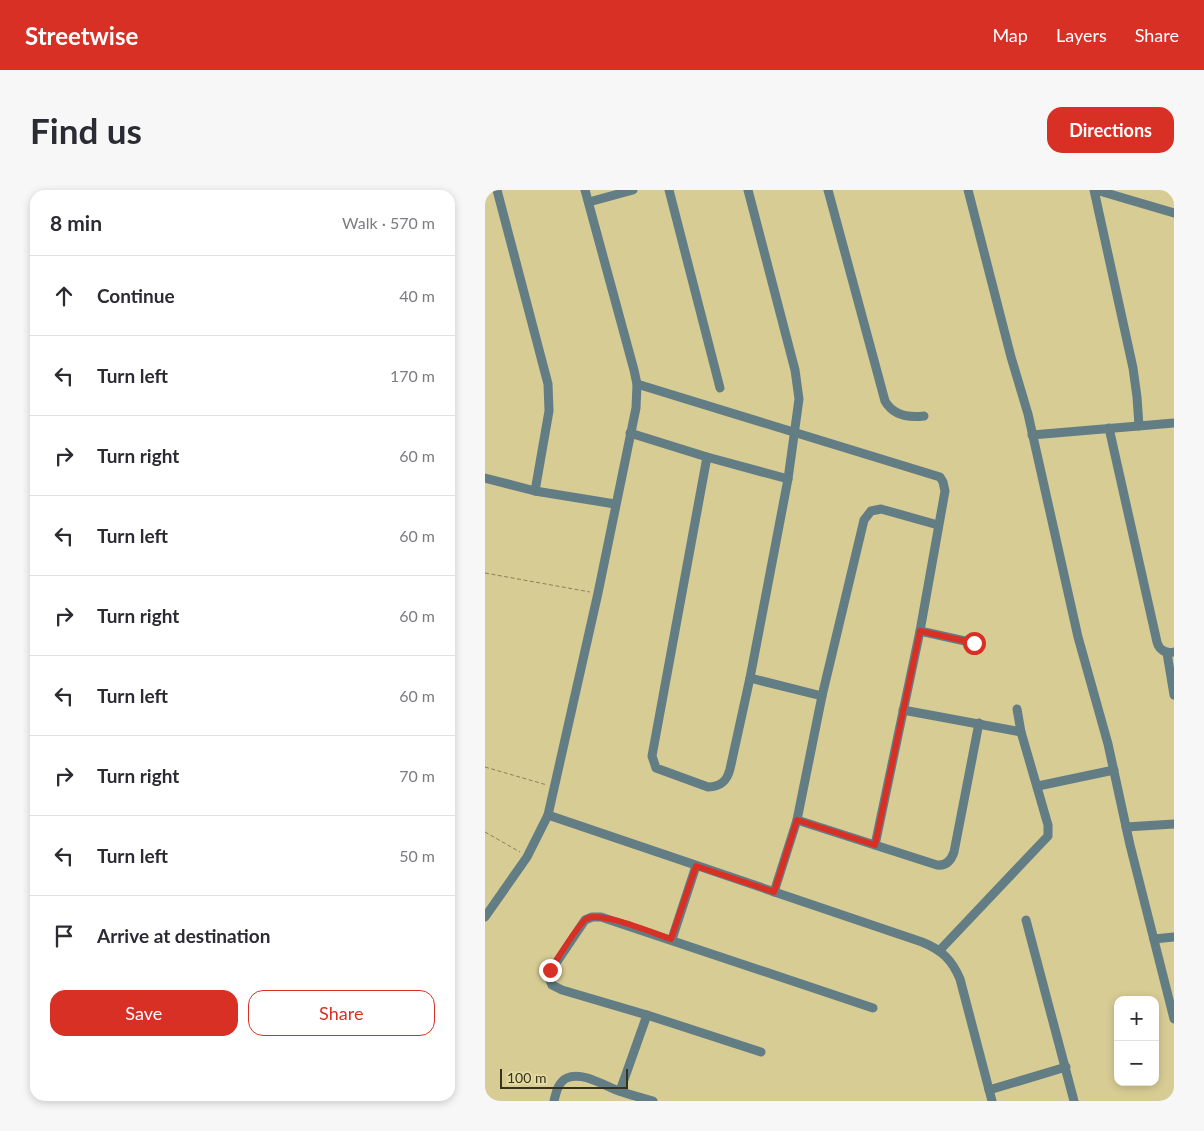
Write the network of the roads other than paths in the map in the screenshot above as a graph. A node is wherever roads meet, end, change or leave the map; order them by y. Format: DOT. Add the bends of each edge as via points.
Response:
graph roads {
  1 [pos="497,190"];
  2 [pos="585,190"];
  3 [pos="633,190"];
  4 [pos="669,190"];
  5 [pos="749,190"];
  6 [pos="828,190"];
  7 [pos="968,190"];
  8 [pos="1095,190"];
  9 [pos="589,202"];
  10 [pos="1174,212"];
  11 [pos="637,384"];
  12 [pos="720,388"];
  13 [pos="924,416"];
  14 [pos="1174,423"];
  15 [pos="1139,426"];
  16 [pos="1109,428"];
  17 [pos="630,433"];
  18 [pos="795,434"];
  19 [pos="1032,435"];
  20 [pos="707,457"];
  21 [pos="485,478"];
  22 [pos="788,479"];
  23 [pos="535,491"];
  24 [pos="615,504"];
  25 [pos="939,525"];
  26 [pos="920,631"];
  27 [pos="974,643"];
  28 [pos="1171,652"];
  29 [pos="750,678"];
  30 [pos="1174,695"];
  31 [pos="823,696"];
  32 [pos="1017,709"];
  33 [pos="903,710"];
  34 [pos="979,723"];
  35 [pos="1021,732"];
  36 [pos="1114,770"];
  37 [pos="1038,786"];
  38 [pos="549,815"];
  39 [pos="797,820"];
  40 [pos="1174,824"];
  41 [pos="1126,826"];
  42 [pos="875,845"];
  43 [pos="696,866"];
  44 [pos="774,892"];
  45 [pos="485,917"];
  46 [pos="1026,920"];
  47 [pos="1174,937"];
  48 [pos="671,939"];
  49 [pos="1154,939"];
  50 [pos="940,950"];
  51 [pos="873,1008"];
  52 [pos="647,1015"];
  53 [pos="1174,1019"];
  54 [pos="761,1052"];
  55 [pos="1066,1067"];
  56 [pos="989,1090"];
  57 [pos="620,1091"];
  58 [pos="553,1101"];
  59 [pos="653,1101"];
  60 [pos="992,1101"];
  61 [pos="1075,1101"];
  1 -- 23 [label="street" via="549,384 549,411"];
  2 -- 9 [label="street"];
  3 -- 9 [label="street"];
  4 -- 12 [label="street"];
  5 -- 18 [label="street" via="798,385"];
  6 -- 13 [label="street" via="885,400 889,409 896,412"];
  7 -- 19 [label="street"];
  8 -- 10 [label="street"];
  8 -- 15 [label="street" via="1133,368"];
  9 -- 11 [label="street"];
  11 -- 17 [label="street"];
  11 -- 18 [label="street"];
  14 -- 15 [label="street"];
  15 -- 16 [label="street"];
  16 -- 19 [label="street"];
  16 -- 28 [label="street" via="1157,642 1161,649"];
  17 -- 20 [label="street"];
  17 -- 24 [label="street"];
  18 -- 22 [label="street"];
  18 -- 25 [label="street" via="940,477 945,491"];
  19 -- 36 [label="street" via="1078,637"];
  20 -- 22 [label="street"];
  20 -- 29 [label="street" via="653,750 656,768 708,787 724,782 728,778"];
  21 -- 23 [label="street"];
  22 -- 29 [label="street"];
  23 -- 24 [label="street"];
  24 -- 38 [label="street"];
  25 -- 26 [label="street"];
  25 -- 31 [label="street" via="881,509 871,511 863,520"];
  26 -- 27 [label="street"];
  26 -- 33 [label="street"];
  28 -- 30 [label="street"];
  29 -- 31 [label="street"];
  31 -- 39 [label="street"];
  32 -- 35 [label="street"];
  33 -- 34 [label="street"];
  33 -- 42 [label="street"];
  34 -- 35 [label="street"];
  34 -- 42 [label="street" via="955,852 949,861 937,865"];
  35 -- 37 [label="street"];
  36 -- 37 [label="street"];
  36 -- 41 [label="street"];
  37 -- 50 [label="street" via="1049,832 1047,838"];
  38 -- 43 [label="street"];
  38 -- 45 [label="street" via="527,857"];
  39 -- 42 [label="street"];
  39 -- 44 [label="street"];
  40 -- 41 [label="street"];
  41 -- 49 [label="street"];
  43 -- 44 [label="street"];
  43 -- 48 [label="street"];
  44 -- 50 [label="street"];
  46 -- 55 [label="street"];
  47 -- 49 [label="street"];
  48 -- 51 [label="street"];
  48 -- 52 [label="street" via="606,918 589,918 581,924 549,975 552,985 562,990"];
  49 -- 53 [label="street"];
  50 -- 56 [label="street" via="960,979"];
  52 -- 54 [label="street"];
  52 -- 57 [label="street"];
  55 -- 56 [label="street"];
  55 -- 61 [label="street"];
  56 -- 60 [label="street"];
  57 -- 58 [label="street" via="583,1077 571,1077 562,1081"];
  57 -- 59 [label="street"];
}
